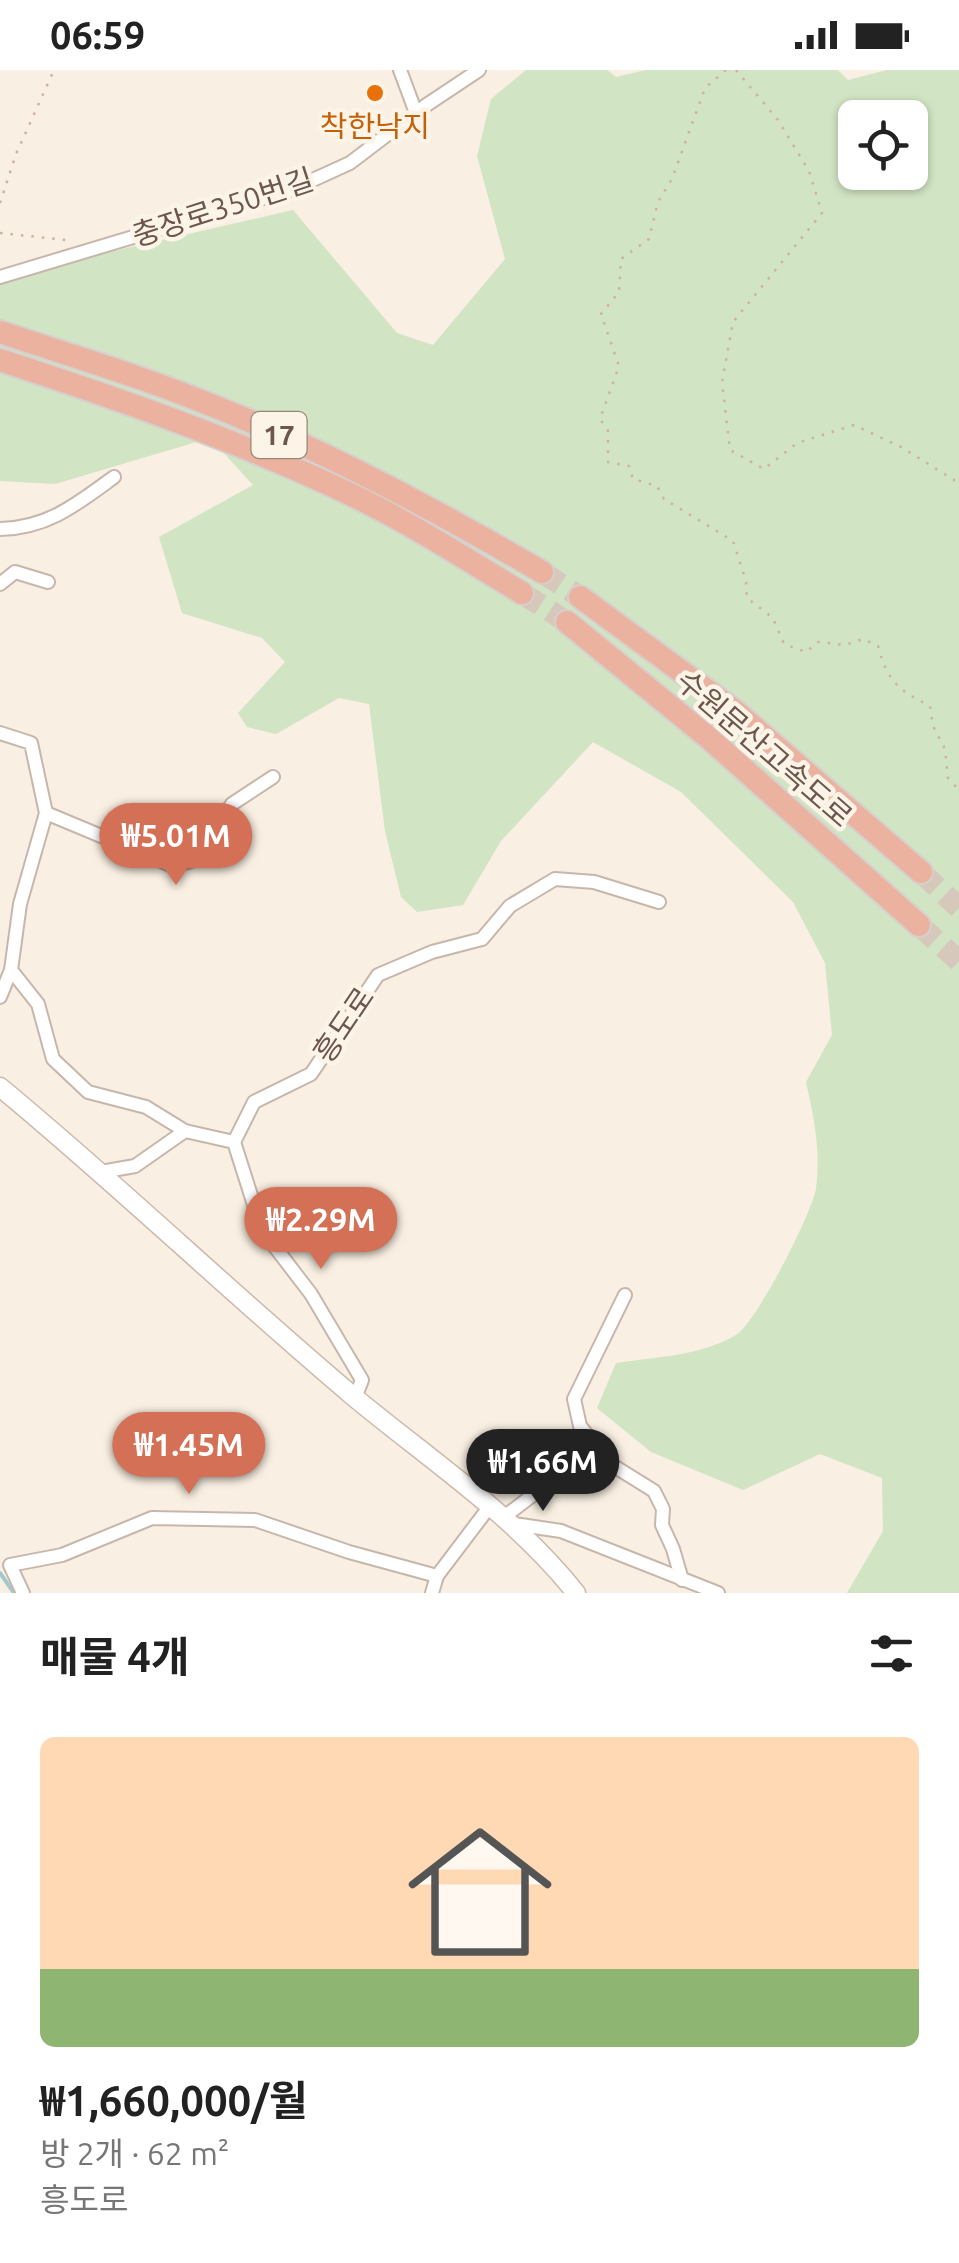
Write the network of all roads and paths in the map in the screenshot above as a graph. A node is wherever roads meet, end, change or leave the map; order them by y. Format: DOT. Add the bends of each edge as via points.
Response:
graph roads {
  1 [pos="54,70"];
  2 [pos="400,70"];
  3 [pos="480,70"];
  4 [pos="726,70"];
  5 [pos="736,70"];
  6 [pos="416,113"];
  7 [pos="0,204"];
  8 [pos="0,232"];
  9 [pos="86,253"];
  10 [pos="0,278"];
  11 [pos="0,332"];
  12 [pos="0,360"];
  13 [pos="114,478"];
  14 [pos="959,483"];
  15 [pos="0,529"];
  16 [pos="542,572"];
  17 [pos="48,582"];
  18 [pos="0,584"];
  19 [pos="522,594"];
  20 [pos="580,597"];
  21 [pos="567,622"];
  22 [pos="0,733"];
  23 [pos="273,777"];
  24 [pos="959,790"];
  25 [pos="46,813"];
  26 [pos="921,872"];
  27 [pos="659,902"];
  28 [pos="920,925"];
  29 [pos="11,970"];
  30 [pos="0,997"];
  31 [pos="0,1087"];
  32 [pos="185,1130"];
  33 [pos="234,1142"];
  34 [pos="101,1172"];
  35 [pos="625,1295"];
  36 [pos="355,1398"];
  37 [pos="565,1479"];
  38 [pos="503,1516"];
  39 [pos="437,1576"];
  40 [pos="682,1580"];
  41 [pos="23,1593"];
  42 [pos="432,1593"];
  43 [pos="576,1593"];
  44 [pos="718,1593"];
  1 -- 7 [label="path"];
  2 -- 6 [label="street"];
  3 -- 6 [label="street, 충장로350번길"];
  4 -- 24 [label="path" via="705,88 649,239 621,259 619,292 601,314 620,366 600,419 608,431 608,462 628,466 632,480 657,486 664,499 733,541 748,598 774,618 784,644 806,652 818,642 862,639 878,646 886,674 902,692 930,706 946,749 948,778"];
  5 -- 14 [label="path" via="778,120 808,171 822,214 733,322 722,382 730,450 764,469 797,443 854,426"];
  6 -- 9 [label="street, 충장로350번길" via="350,163 293,189"];
  8 -- 9 [label="path" via="66,240"];
  9 -- 10 [label="street, 충장로350번길"];
  11 -- 16 [label="highway, 17" via="256,424 362,472"];
  12 -- 19 [label="highway, 17" via="134,404 336,488"];
  13 -- 15 [label="street" via="28,528"];
  17 -- 18 [label="street" via="15,572"];
  20 -- 26 [label="highway, 수원문산고속도로" via="735,711"];
  21 -- 28 [label="highway, 수원문산고속도로"];
  22 -- 25 [label="street" via="30,743"];
  23 -- 25 [label="street" via="232,804 195,860 173,866"];
  25 -- 29 [label="street" via="20,904"];
  27 -- 33 [label="street, 흥도로" via="594,882 555,879 510,906 482,939 378,975 311,1074 254,1102"];
  29 -- 30 [label="street"];
  29 -- 32 [label="street" via="38,1004 54,1059 88,1092 146,1108"];
  31 -- 34 [label="street"];
  32 -- 33 [label="street"];
  32 -- 34 [label="street" via="135,1166"];
  33 -- 36 [label="street" via="275,1247 362,1380"];
  34 -- 36 [label="street"];
  35 -- 40 [label="street" via="574,1398 580,1426 609,1462 654,1490"];
  36 -- 38 [label="street"];
  37 -- 38 [label="street"];
  38 -- 39 [label="street"];
  38 -- 40 [label="street" via="561,1531"];
  38 -- 43 [label="street"];
  39 -- 41 [label="street" via="255,1520 152,1518 62,1555 10,1566"];
  39 -- 42 [label="street"];
  40 -- 44 [label="street"];
}
